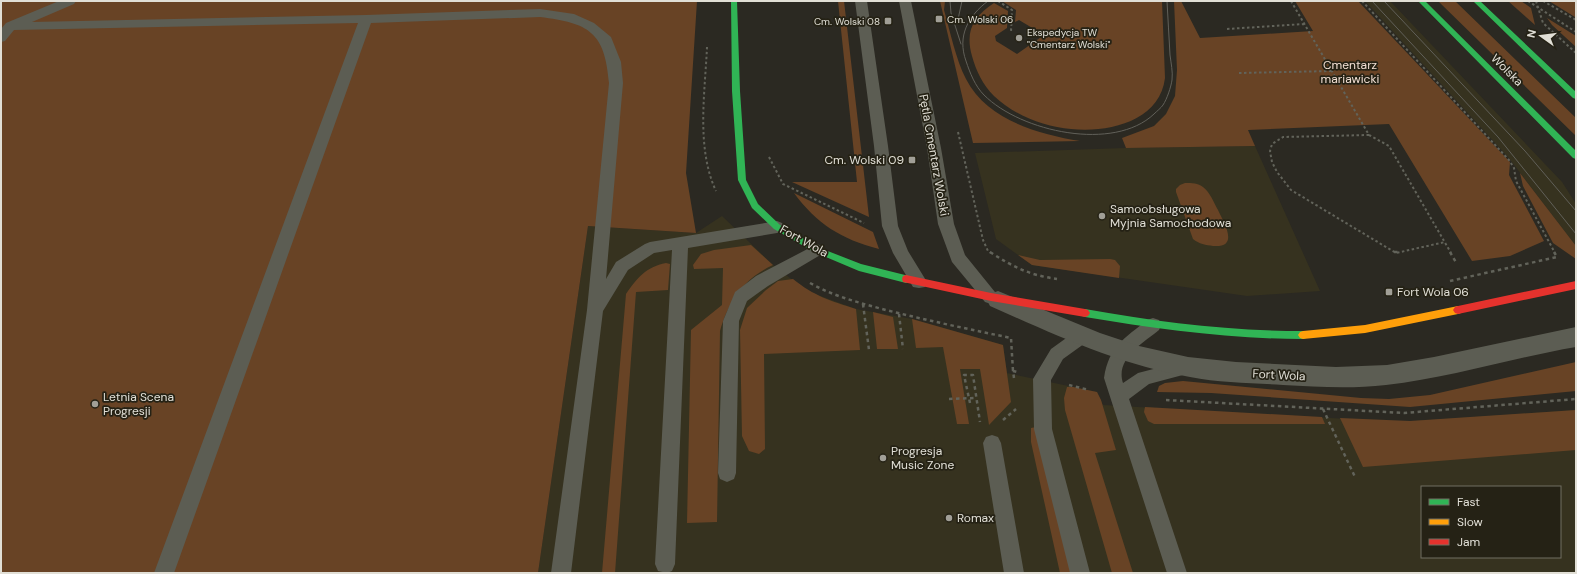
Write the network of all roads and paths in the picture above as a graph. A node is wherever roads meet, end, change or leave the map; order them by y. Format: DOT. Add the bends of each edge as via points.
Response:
graph roads {
  1 [pos="70,1"];
  2 [pos="734,1"];
  3 [pos="861,1"];
  4 [pos="905,1"];
  5 [pos="998,1"];
  6 [pos="1290,1"];
  7 [pos="1362,1"];
  8 [pos="1420,1"];
  9 [pos="1476,1"];
  10 [pos="1528,1"];
  11 [pos="1536,1"];
  12 [pos="1543,1"];
  13 [pos="1538,8"];
  14 [pos="366,19"];
  15 [pos="1576,20"];
  16 [pos="1304,24"];
  17 [pos="10,26"];
  18 [pos="1227,29"];
  19 [pos="1011,32"];
  20 [pos="1576,32"];
  21 [pos="1,38"];
  22 [pos="1576,53"];
  23 [pos="1333,71"];
  24 [pos="1239,73"];
  25 [pos="1576,96"];
  26 [pos="958,131"];
  27 [pos="1369,135"];
  28 [pos="768,154"];
  29 [pos="1576,156"];
  30 [pos="866,224"];
  31 [pos="777,227"];
  32 [pos="1445,242"];
  33 [pos="680,244"];
  34 [pos="817,250"];
  35 [pos="1457,264"];
  36 [pos="1061,280"];
  37 [pos="919,282"];
  38 [pos="1448,282"];
  39 [pos="1576,285"];
  40 [pos="991,298"];
  41 [pos="864,304"];
  42 [pos="595,310"];
  43 [pos="899,314"];
  44 [pos="1153,325"];
  45 [pos="1082,336"];
  46 [pos="1576,336"];
  47 [pos="903,348"];
  48 [pos="869,350"];
  49 [pos="1123,350"];
  50 [pos="1188,367"];
  51 [pos="1014,379"];
  52 [pos="1042,379"];
  53 [pos="1120,396"];
  54 [pos="975,398"];
  55 [pos="949,399"];
  56 [pos="1576,399"];
  57 [pos="970,402"];
  58 [pos="1016,402"];
  59 [pos="1323,409"];
  60 [pos="979,417"];
  61 [pos="999,423"];
  62 [pos="992,443"];
  63 [pos="727,473"];
  64 [pos="1355,477"];
  65 [pos="665,564"];
  66 [pos="164,573"];
  67 [pos="561,573"];
  68 [pos="1014,573"];
  69 [pos="1080,573"];
  70 [pos="1178,573"];
  1 -- 17 [label="lane"];
  2 -- 31 [label="street, Fort Wola" via="736,91 742,180 755,206"];
  3 -- 37 [label="lane" via="890,226 900,253"];
  4 -- 40 [label="lane, Pętla Cmentarz Wolski" via="946,224 958,258"];
  5 -- 19 [label="path" via="1012,10"];
  6 -- 16 [label="path"];
  7 -- 38 [label="path" via="1509,160 1514,168 1516,181 1557,257"];
  8 -- 29 [label="street, Wolska"];
  9 -- 25 [label="street"];
  10 -- 13 [label="path"];
  11 -- 13 [label="path"];
  12 -- 15 [label="path"];
  13 -- 20 [label="path"];
  13 -- 22 [label="path" via="1543,23"];
  14 -- 17 [label="lane"];
  14 -- 42 [label="lane" via="540,13 570,17 590,26 606,40 614,62 616,83"];
  14 -- 66 [label="lane"];
  16 -- 18 [label="path"];
  16 -- 23 [label="path"];
  17 -- 21 [label="lane"];
  23 -- 24 [label="path"];
  23 -- 27 [label="path"];
  26 -- 36 [label="path" via="983,240 988,251 1011,266 1038,276"];
  27 -- 32 [label="path" via="1389,146"];
  27 -- 32 [label="path" via="1283,137 1274,142 1270,151 1279,176 1291,190 1396,253"];
  28 -- 30 [label="path" via="783,184"];
  31 -- 33 [label="lane"];
  31 -- 34 [label="street, Fort Wola"];
  32 -- 35 [label="path"];
  33 -- 42 [label="lane" via="650,248 622,266"];
  33 -- 65 [label="lane"];
  34 -- 37 [label="street, Fort Wola" via="859,267"];
  34 -- 63 [label="lane" via="762,281 742,297 731,320"];
  37 -- 40 [label="street, Fort Wola"];
  39 -- 44 [label="street, Fort Wola" via="1384,326 1327,334 1240,335"];
  40 -- 44 [label="street, Fort Wola"];
  40 -- 45 [label="street, Fort Wola"];
  41 -- 48 [label="path"];
  42 -- 67 [label="lane"];
  43 -- 47 [label="path"];
  44 -- 49 [label="lane"];
  45 -- 49 [label="street, Fort Wola"];
  45 -- 52 [label="lane" via="1057,354"];
  46 -- 50 [label="street, Fort Wola" via="1410,372 1379,376 1316,377"];
  49 -- 50 [label="street, Fort Wola"];
  49 -- 53 [label="lane" via="1115,364 1113,378"];
  50 -- 53 [label="lane" via="1144,378"];
  51 -- 52 [label="path" via="1014,371"];
  52 -- 53 [label="path"];
  52 -- 69 [label="lane" via="1043,429"];
  53 -- 59 [label="path"];
  53 -- 70 [label="lane" via="1130,434"];
  54 -- 55 [label="path"];
  54 -- 57 [label="path" via="973,375 964,375"];
  54 -- 60 [label="path"];
  56 -- 59 [label="path" via="1420,413"];
  58 -- 61 [label="path" via="1016,409"];
  59 -- 64 [label="path"];
  62 -- 68 [label="lane"];
}
